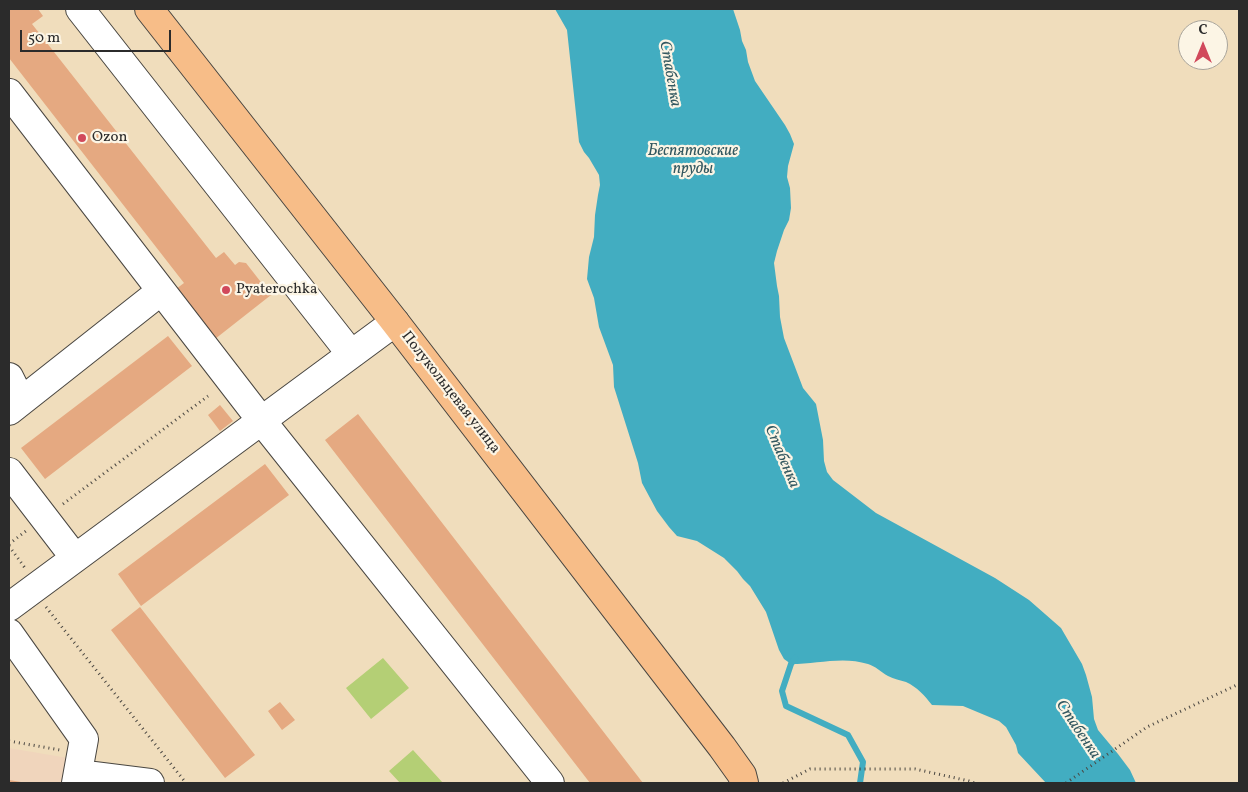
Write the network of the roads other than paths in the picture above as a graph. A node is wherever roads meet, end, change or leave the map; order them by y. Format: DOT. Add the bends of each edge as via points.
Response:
graph roads {
  1 [pos="80,9"];
  2 [pos="149,9"];
  3 [pos="9,93"];
  4 [pos="162,291"];
  5 [pos="395,322"];
  6 [pos="351,354"];
  7 [pos="9,377"];
  8 [pos="15,406"];
  9 [pos="261,420"];
  10 [pos="9,472"];
  11 [pos="75,558"];
  12 [pos="9,607"];
  13 [pos="9,633"];
  14 [pos="79,770"];
  15 [pos="150,783"];
  16 [pos="550,783"];
  17 [pos="744,783"];
  1 -- 6 [label="lane"];
  2 -- 5 [label="main road, Полукольцевая улица"];
  3 -- 4 [label="lane"];
  4 -- 8 [label="lane"];
  4 -- 9 [label="lane"];
  5 -- 6 [label="lane"];
  5 -- 17 [label="main road, Полукольцевая улица" via="722,747"];
  6 -- 9 [label="lane"];
  7 -- 8 [label="lane"];
  9 -- 11 [label="lane"];
  9 -- 16 [label="lane"];
  10 -- 11 [label="lane"];
  11 -- 12 [label="lane"];
  13 -- 14 [label="lane" via="84,739"];
  14 -- 15 [label="lane"];
}
